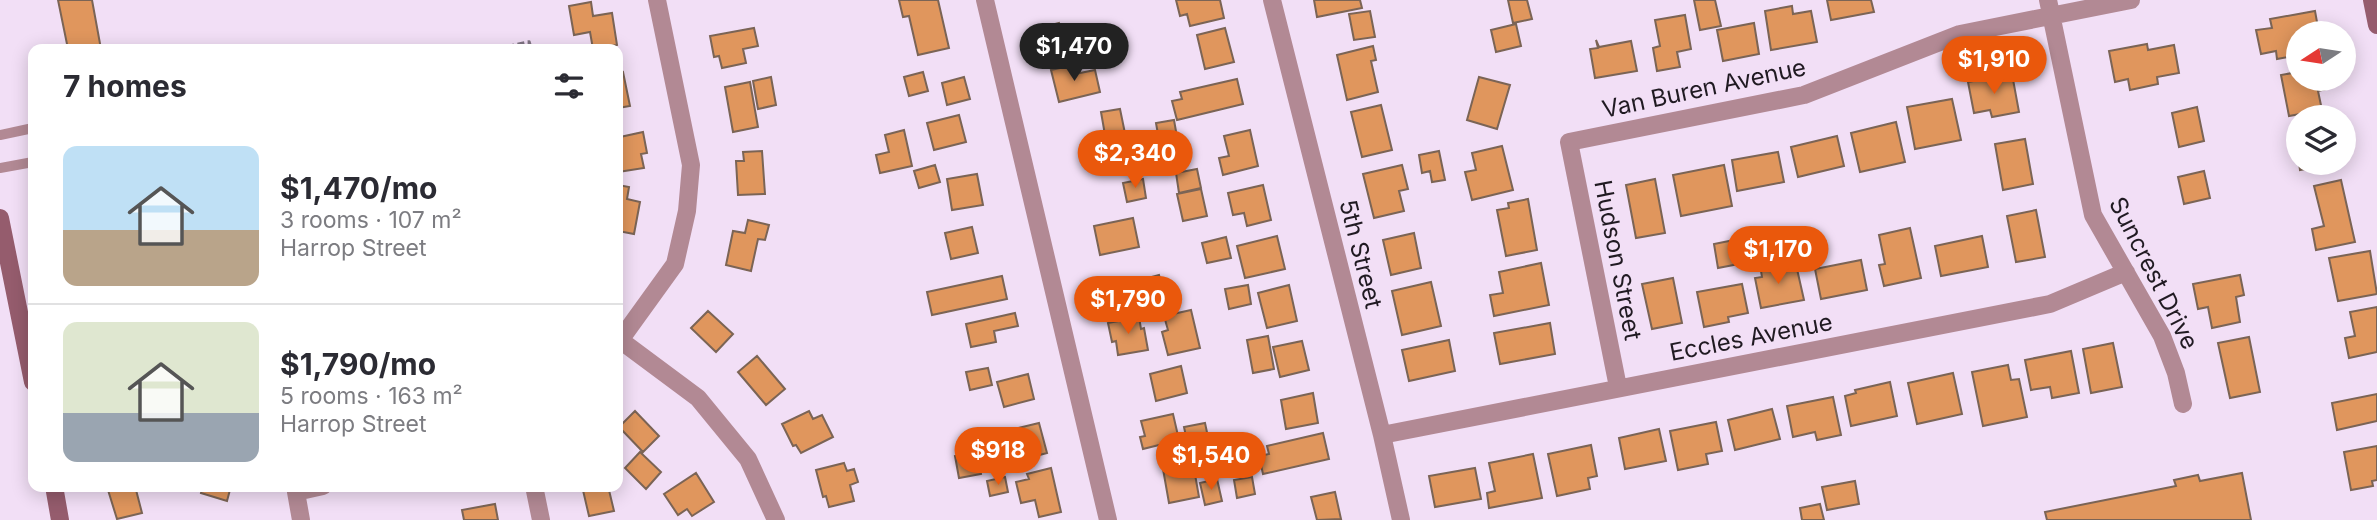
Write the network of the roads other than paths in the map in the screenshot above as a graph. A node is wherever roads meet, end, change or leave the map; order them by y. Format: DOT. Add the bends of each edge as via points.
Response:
graph roads {
  1 [pos="657,0"];
  2 [pos="985,0"];
  3 [pos="1272,0"];
  4 [pos="2131,0"];
  5 [pos="2372,0"];
  6 [pos="2049,8"];
  7 [pos="2377,25"];
  8 [pos="28,129"];
  9 [pos="0,135"];
  10 [pos="1569,142"];
  11 [pos="28,163"];
  12 [pos="0,168"];
  13 [pos="0,218"];
  14 [pos="2126,272"];
  15 [pos="623,336"];
  16 [pos="623,344"];
  17 [pos="28,358"];
  18 [pos="1618,387"];
  19 [pos="2183,404"];
  20 [pos="1382,435"];
  21 [pos="55,492"];
  22 [pos="296,492"];
  23 [pos="535,492"];
  24 [pos="60,520"];
  25 [pos="301,520"];
  26 [pos="541,520"];
  27 [pos="776,520"];
  28 [pos="1108,520"];
  29 [pos="1401,520"];
  1 -- 15 [label="street" via="691,164 687,211 675,264"];
  2 -- 28 [label="street"];
  3 -- 20 [label="street, 5th Street"];
  4 -- 6 [label="street, Van Buren Avenue"];
  5 -- 7 [label="main road"];
  6 -- 10 [label="street, Van Buren Avenue" via="1960,34 1804,95"];
  6 -- 14 [label="street, Suncrest Drive" via="2092,215"];
  8 -- 9 [label="lane"];
  10 -- 18 [label="street, Hudson Street"];
  11 -- 12 [label="lane"];
  13 -- 17 [label="main road"];
  14 -- 18 [label="street, Eccles Avenue" via="2049,304"];
  14 -- 19 [label="street, Suncrest Drive" via="2162,336"];
  16 -- 27 [label="street" via="698,398 748,459"];
  18 -- 20 [label="street, Eccles Avenue"];
  20 -- 29 [label="street, 5th Street"];
  21 -- 24 [label="main road"];
  22 -- 25 [label="street"];
  23 -- 26 [label="street"];
}
